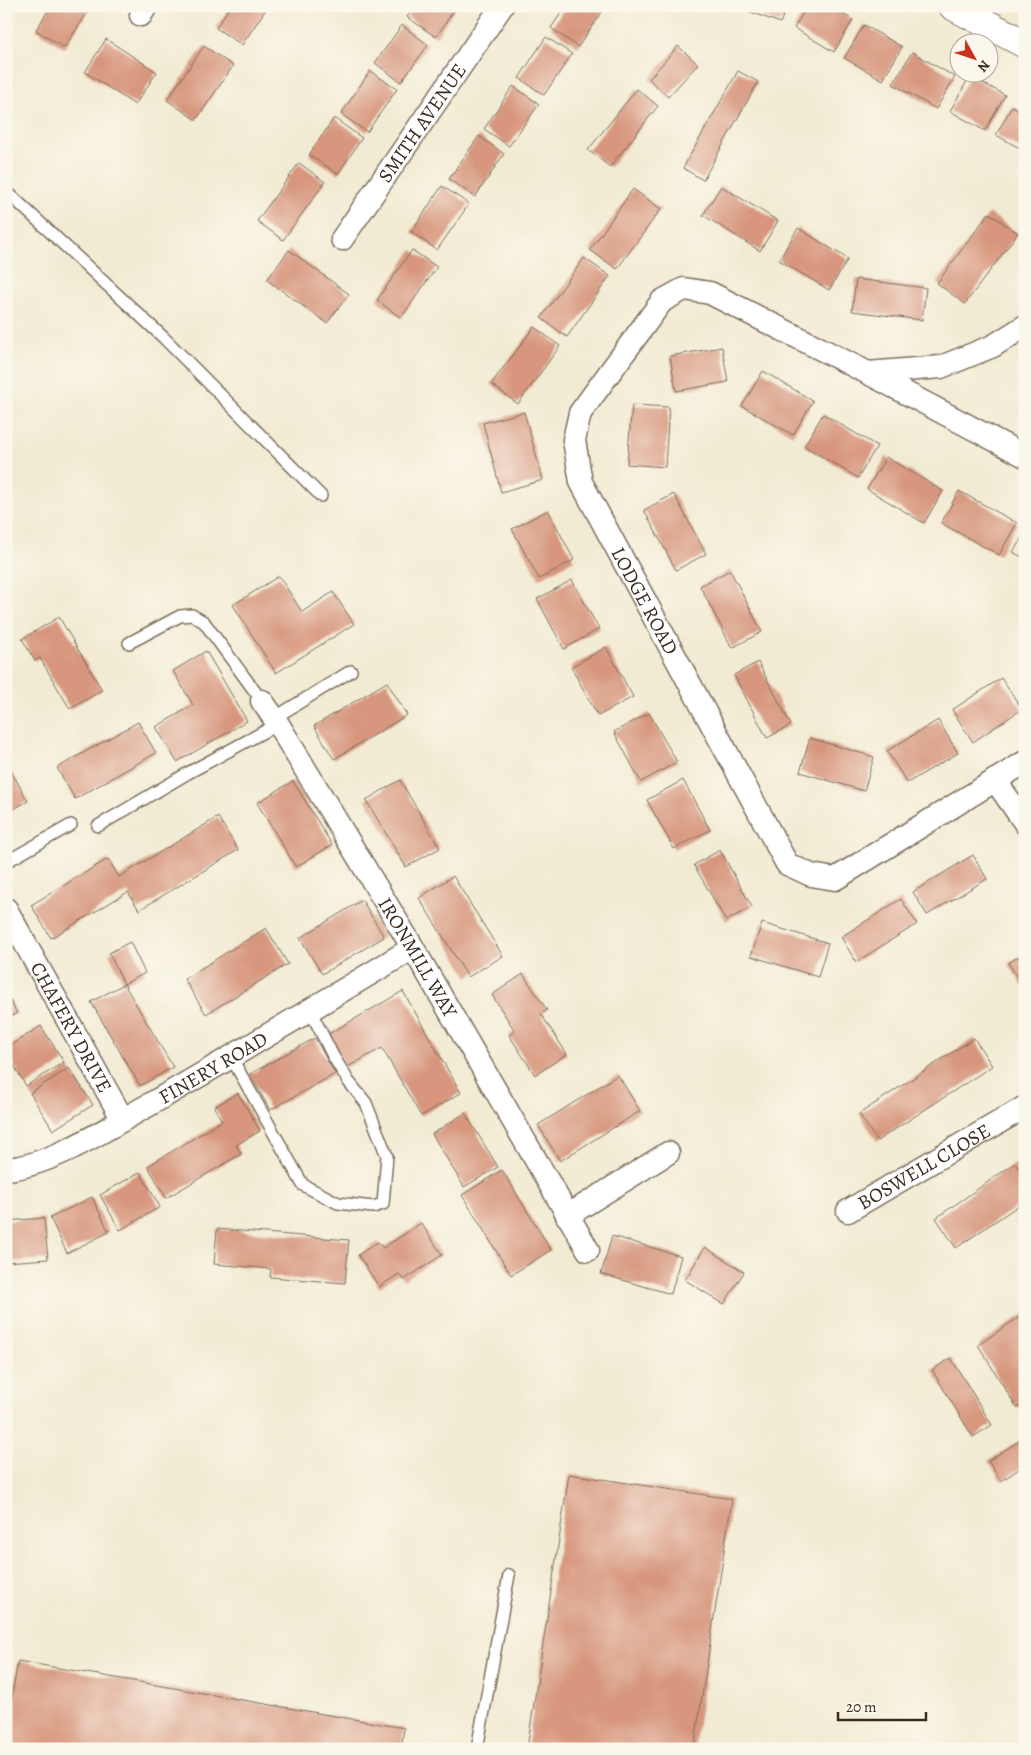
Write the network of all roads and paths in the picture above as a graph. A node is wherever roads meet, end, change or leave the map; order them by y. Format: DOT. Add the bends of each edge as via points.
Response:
graph roads {
  1 [pos="502,6"];
  2 [pos="953,6"];
  3 [pos="1025,44"];
  4 [pos="6,191"];
  5 [pos="342,238"];
  6 [pos="1025,326"];
  7 [pos="868,373"];
  8 [pos="1025,456"];
  9 [pos="321,496"];
  10 [pos="129,643"];
  11 [pos="351,671"];
  12 [pos="271,715"];
  13 [pos="1025,762"];
  14 [pos="995,780"];
  15 [pos="1025,823"];
  16 [pos="72,824"];
  17 [pos="98,826"];
  18 [pos="6,862"];
  19 [pos="6,908"];
  20 [pos="413,948"];
  21 [pos="310,1010"];
  22 [pos="231,1056"];
  23 [pos="1025,1107"];
  24 [pos="123,1120"];
  25 [pos="668,1153"];
  26 [pos="6,1170"];
  27 [pos="848,1211"];
  28 [pos="567,1216"];
  29 [pos="588,1250"];
  30 [pos="509,1575"];
  31 [pos="477,1749"];
  1 -- 5 [label="street, SMITH AVENUE"];
  2 -- 3 [label="street"];
  4 -- 9 [label="lane" via="163,337"];
  6 -- 7 [label="street" via="993,346 941,367"];
  7 -- 8 [label="street, LODGE ROAD"];
  7 -- 14 [label="street, LODGE ROAD" via="710,293 684,289 662,301 580,413 574,440 581,482 787,864 811,875 836,878"];
  10 -- 12 [label="lane" via="180,616 192,615 204,622"];
  11 -- 12 [label="lane"];
  12 -- 17 [label="lane" via="188,773"];
  12 -- 20 [label="street, IRONMILL WAY"];
  13 -- 14 [label="street, LODGE ROAD"];
  14 -- 15 [label="street"];
  16 -- 18 [label="lane"];
  19 -- 24 [label="street, CHAFERY DRIVE"];
  20 -- 21 [label="street, FINERY ROAD"];
  20 -- 28 [label="street, IRONMILL WAY"];
  21 -- 22 [label="street, FINERY ROAD"];
  21 -- 22 [label="lane" via="341,1069 366,1103 387,1156 383,1204 373,1207 338,1203 303,1185"];
  22 -- 24 [label="street, FINERY ROAD"];
  23 -- 27 [label="street, BOSWELL CLOSE"];
  24 -- 26 [label="street, FINERY ROAD" via="63,1152 21,1168"];
  25 -- 28 [label="street"];
  28 -- 29 [label="street, IRONMILL WAY"];
  30 -- 31 [label="lane"];
}
